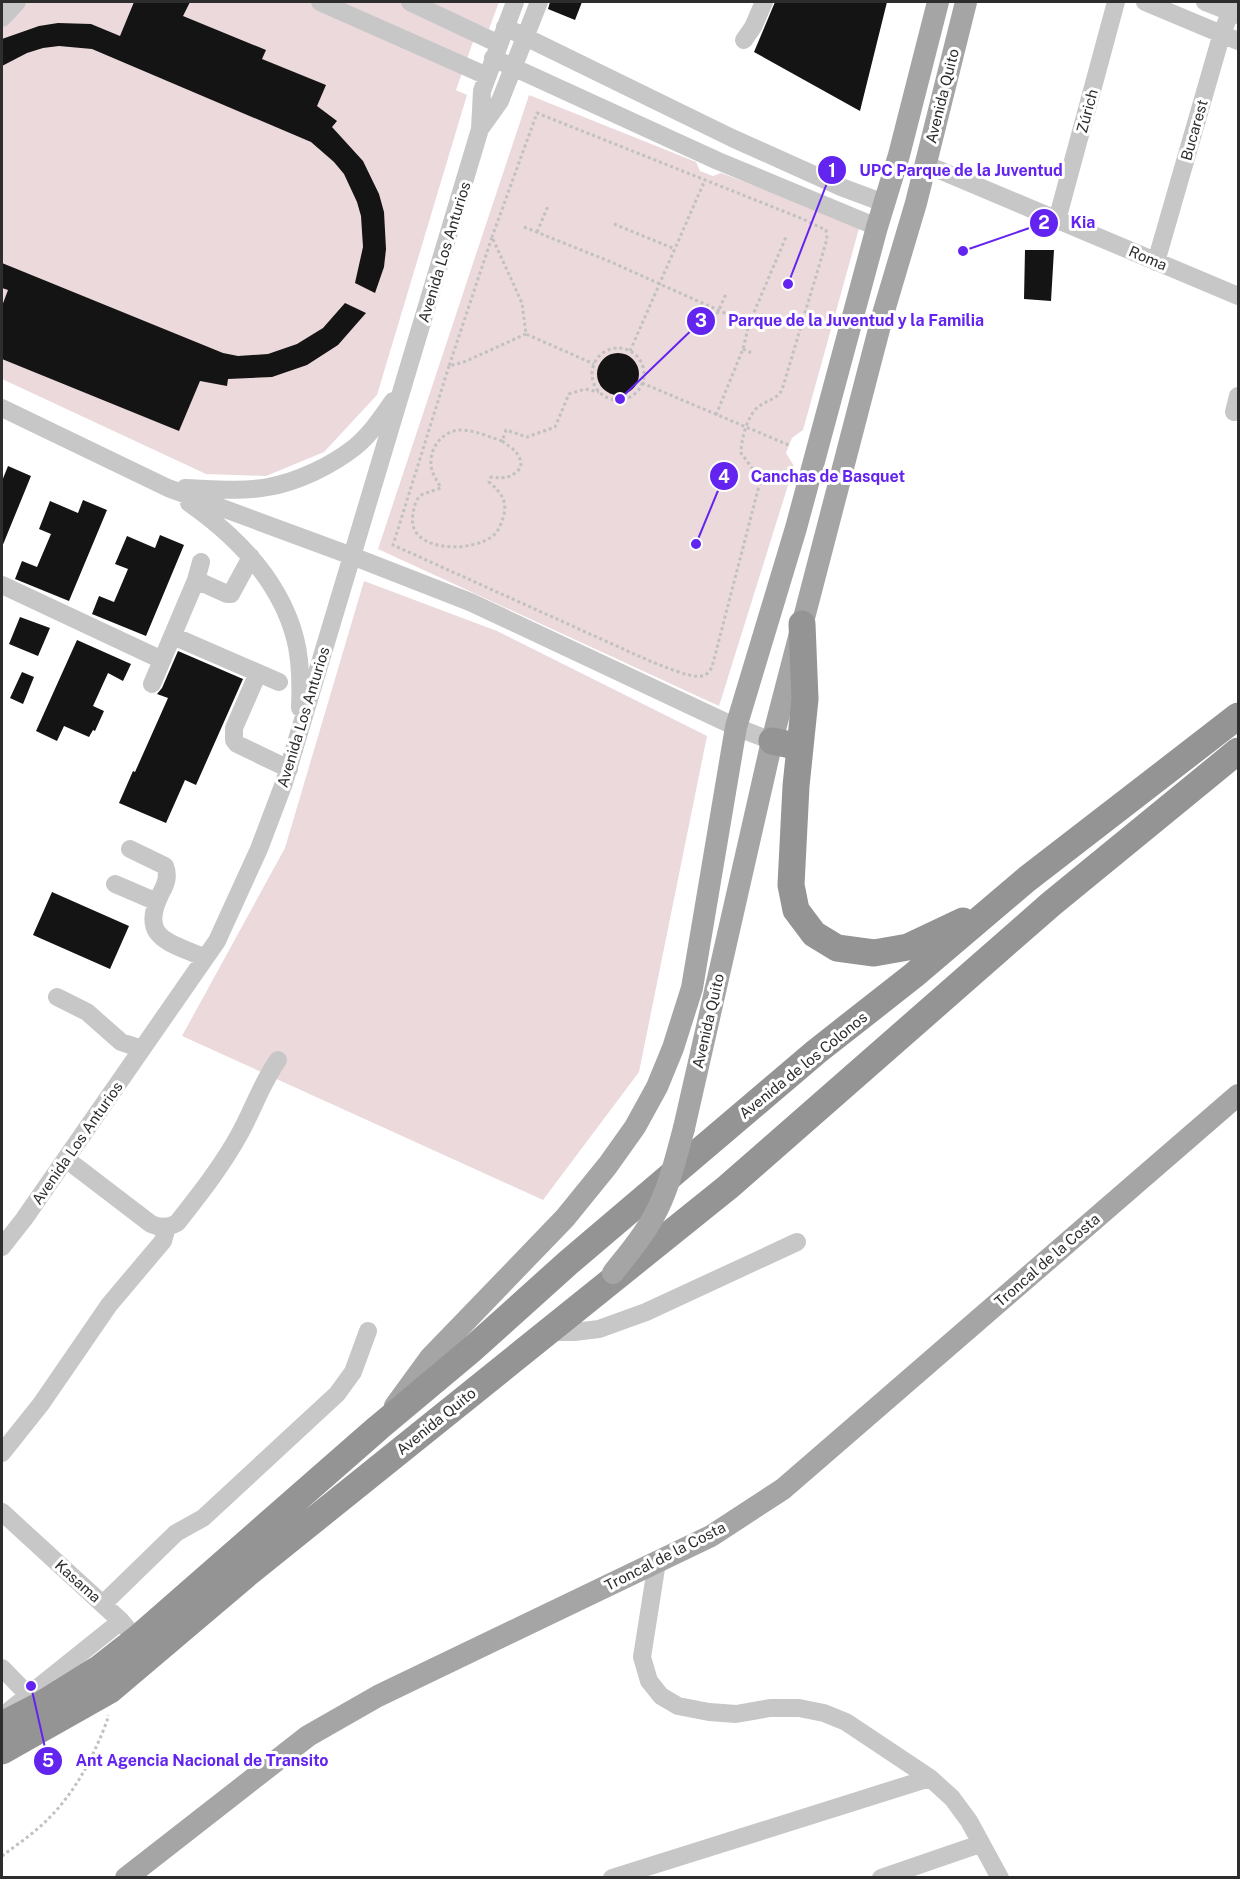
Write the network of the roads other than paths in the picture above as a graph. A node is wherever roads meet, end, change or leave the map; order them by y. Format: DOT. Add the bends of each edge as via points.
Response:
graph roads {
  1 [pos="17,2"];
  2 [pos="410,2"];
  3 [pos="515,2"];
  4 [pos="539,2"];
  5 [pos="764,2"];
  6 [pos="938,2"];
  7 [pos="966,2"];
  8 [pos="1116,2"];
  9 [pos="1145,2"];
  10 [pos="1205,2"];
  11 [pos="329,3"];
  12 [pos="1237,6"];
  13 [pos="2,18"];
  14 [pos="1230,37"];
  15 [pos="525,38"];
  16 [pos="744,40"];
  17 [pos="499,43"];
  18 [pos="514,67"];
  19 [pos="487,76"];
  20 [pos="641,93"];
  21 [pos="628,119"];
  22 [pos="480,129"];
  23 [pos="732,138"];
  24 [pos="718,161"];
  25 [pos="925,164"];
  26 [pos="884,203"];
  27 [pos="1057,220"];
  28 [pos="876,227"];
  29 [pos="1156,262"];
  30 [pos="1239,296"];
  31 [pos="404,385"];
  32 [pos="2,408"];
  33 [pos="168,488"];
  34 [pos="352,556"];
  35 [pos="251,557"];
  36 [pos="2,585"];
  37 [pos="802,624"];
  38 [pos="172,636"];
  39 [pos="162,660"];
  40 [pos="258,673"];
  41 [pos="279,682"];
  42 [pos="152,684"];
  43 [pos="1239,716"];
  44 [pos="736,727"];
  45 [pos="299,738"];
  46 [pos="772,741"];
  47 [pos="800,747"];
  48 [pos="1239,751"];
  49 [pos="289,769"];
  50 [pos="130,849"];
  51 [pos="1027,879"];
  52 [pos="115,884"];
  53 [pos="157,902"];
  54 [pos="205,958"];
  55 [pos="57,998"];
  56 [pos="142,1049"];
  57 [pos="278,1060"];
  58 [pos="1239,1095"];
  59 [pos="66,1158"];
  60 [pos="167,1227"];
  61 [pos="797,1242"];
  62 [pos="2,1247"];
  63 [pos="552,1328"];
  64 [pos="368,1331"];
  65 [pos="378,1428"];
  66 [pos="2,1453"];
  67 [pos="2,1512"];
  68 [pos="657,1562"];
  69 [pos="103,1604"];
  70 [pos="136,1638"];
  71 [pos="2,1668"];
  72 [pos="34,1701"];
  73 [pos="2,1714"];
  74 [pos="2,1725"];
  75 [pos="2,1751"];
  76 [pos="930,1778"];
  77 [pos="980,1844"];
  78 [pos="126,1878"];
  79 [pos="612,1878"];
  80 [pos="880,1878"];
  81 [pos="1000,1878"];
  1 -- 13 [label="street"];
  2 -- 17 [label="street"];
  3 -- 17 [label="street, Avenida Los Anturios"];
  4 -- 15 [label="street, Avenida Los Anturios"];
  5 -- 16 [label="street"];
  6 -- 26 [label="main road, Avenida Quito"];
  7 -- 25 [label="main road, Avenida Quito"];
  8 -- 27 [label="street, Zúrich"];
  9 -- 14 [label="street"];
  10 -- 12 [label="street"];
  11 -- 19 [label="street"];
  12 -- 14 [label="street, Bucarest"];
  14 -- 29 [label="street, Bucarest"];
  15 -- 17 [label="street"];
  15 -- 18 [label="street, Avenida Los Anturios"];
  15 -- 20 [label="street"];
  17 -- 18 [label="street"];
  17 -- 19 [label="street, Avenida Los Anturios"];
  18 -- 21 [label="street"];
  18 -- 22 [label="street, Avenida Los Anturios" via="500,101"];
  19 -- 22 [label="street, Avenida Los Anturios"];
  20 -- 21 [label="street"];
  20 -- 23 [label="street"];
  21 -- 24 [label="street"];
  22 -- 31 [label="street, Avenida Los Anturios"];
  23 -- 24 [label="street"];
  23 -- 26 [label="street" via="841,188"];
  24 -- 28 [label="street"];
  25 -- 27 [label="street, Roma"];
  25 -- 37 [label="main road, Avenida Quito"];
  26 -- 28 [label="main road, Avenida Quito"];
  27 -- 29 [label="street, Roma"];
  28 -- 44 [label="main road, Avenida Quito" via="796,528"];
  29 -- 30 [label="street, Roma"];
  31 -- 33 [label="street" via="356,446 300,477 268,487"];
  31 -- 34 [label="street, Avenida Los Anturios"];
  32 -- 33 [label="street"];
  33 -- 34 [label="street"];
  33 -- 35 [label="street" via="218,523"];
  34 -- 44 [label="street" via="470,602"];
  34 -- 45 [label="street, Avenida Los Anturios"];
  35 -- 38 [label="street" via="231,594 199,571"];
  35 -- 45 [label="street" via="278,596 295,639 301,687"];
  36 -- 39 [label="street"];
  37 -- 46 [label="main road, Avenida Quito"];
  37 -- 47 [label="highway" via="805,699"];
  38 -- 39 [label="street"];
  38 -- 40 [label="street"];
  39 -- 42 [label="street"];
  40 -- 41 [label="street"];
  40 -- 49 [label="street" via="234,728 234,740"];
  43 -- 51 [label="highway, Avenida de los Colonos"];
  44 -- 46 [label="street"];
  44 -- 65 [label="main road, Avenida Quito" via="692,988 657,1088 621,1146 566,1218 430,1358"];
  45 -- 49 [label="street, Avenida Los Anturios"];
  46 -- 47 [label="highway"];
  46 -- 63 [label="main road, Avenida Quito, bridge" via="684,1128 666,1191 654,1216 613,1273"];
  47 -- 51 [label="highway" via="791,885 796,910 814,934 837,948 874,953 908,947 958,923"];
  48 -- 63 [label="highway" via="1051,904 728,1187"];
  49 -- 54 [label="street, Avenida Los Anturios" via="254,860"];
  50 -- 53 [label="street" via="165,866 166,883"];
  51 -- 65 [label="highway, Avenida de los Colonos" via="816,1052"];
  52 -- 53 [label="street"];
  53 -- 54 [label="street" via="152,915 157,933"];
  54 -- 56 [label="street, Avenida Los Anturios"];
  55 -- 56 [label="street" via="87,1012 121,1042"];
  56 -- 59 [label="street, Avenida Los Anturios"];
  57 -- 60 [label="street" via="209,1181 177,1223"];
  58 -- 68 [label="main road, Troncal de la Costa" via="783,1489 711,1536"];
  59 -- 60 [label="street" via="151,1224"];
  59 -- 62 [label="street, Avenida Los Anturios"];
  60 -- 66 [label="street" via="163,1240 109,1305"];
  61 -- 63 [label="street" via="646,1312 599,1329 574,1332"];
  63 -- 70 [label="highway, Avenida Quito"];
  64 -- 69 [label="street" via="353,1372 337,1394 203,1518 176,1533"];
  65 -- 70 [label="highway, Avenida Quito"];
  67 -- 69 [label="street, Kasama"];
  68 -- 76 [label="street" via="642,1657 649,1681 661,1696 678,1706 709,1712 736,1714 770,1707 824,1713 846,1722"];
  68 -- 78 [label="main road, Troncal de la Costa" via="378,1696 308,1736"];
  69 -- 70 [label="street, Kasama"];
  70 -- 72 [label="highway, Avenida Quito" via="100,1668"];
  70 -- 75 [label="highway, Avenida Quito" via="110,1690"];
  71 -- 72 [label="street"];
  72 -- 73 [label="street"];
  72 -- 74 [label="highway, Avenida Quito"];
  76 -- 77 [label="street" via="952,1798"];
  76 -- 79 [label="street"];
  77 -- 80 [label="street"];
  77 -- 81 [label="street"];
}
